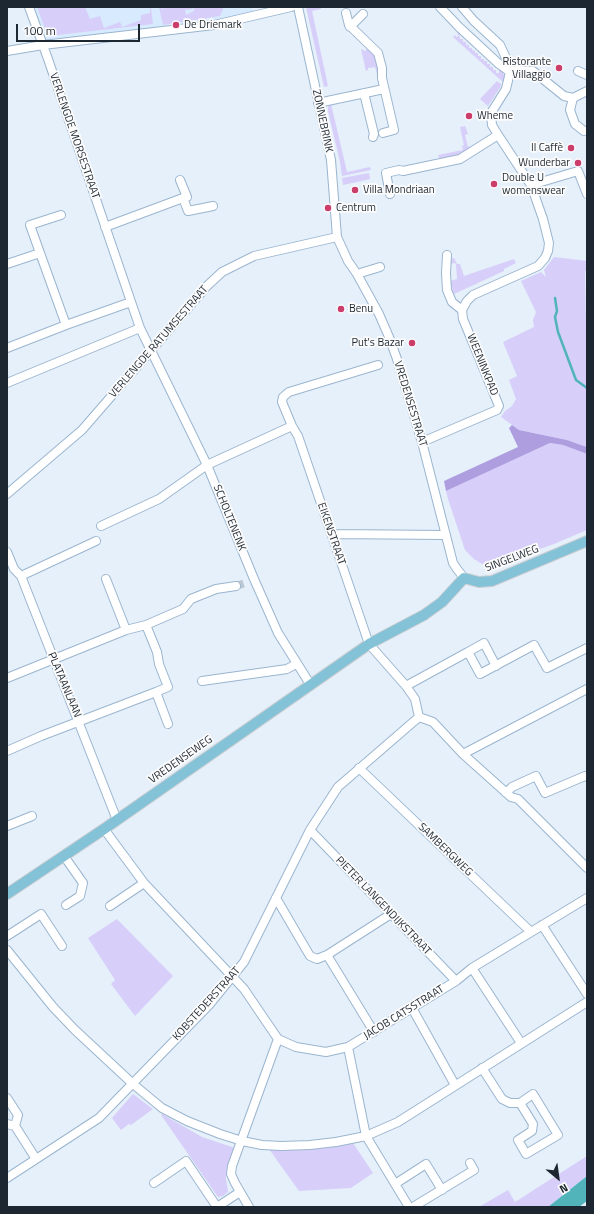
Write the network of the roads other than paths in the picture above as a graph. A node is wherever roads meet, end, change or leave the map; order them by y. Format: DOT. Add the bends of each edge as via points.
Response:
graph roads {
  1 [pos="29,7"];
  2 [pos="291,7"];
  3 [pos="298,7"];
  4 [pos="440,7"];
  5 [pos="462,7"];
  6 [pos="346,13"];
  7 [pos="363,14"];
  8 [pos="470,16"];
  9 [pos="350,27"];
  10 [pos="459,27"];
  11 [pos="43,45"];
  12 [pos="7,51"];
  13 [pos="578,71"];
  14 [pos="510,72"];
  15 [pos="587,75"];
  16 [pos="384,89"];
  17 [pos="587,91"];
  18 [pos="364,93"];
  19 [pos="573,98"];
  20 [pos="318,103"];
  21 [pos="584,131"];
  22 [pos="382,132"];
  23 [pos="498,135"];
  24 [pos="373,137"];
  25 [pos="180,180"];
  26 [pos="531,185"];
  27 [pos="390,194"];
  28 [pos="587,194"];
  29 [pos="183,198"];
  30 [pos="213,206"];
  31 [pos="61,215"];
  32 [pos="105,227"];
  33 [pos="337,237"];
  34 [pos="40,253"];
  35 [pos="447,255"];
  36 [pos="7,264"];
  37 [pos="380,267"];
  38 [pos="357,274"];
  39 [pos="131,302"];
  40 [pos="462,310"];
  41 [pos="66,325"];
  42 [pos="140,328"];
  43 [pos="7,348"];
  44 [pos="151,350"];
  45 [pos="378,365"];
  46 [pos="7,383"];
  47 [pos="292,426"];
  48 [pos="422,442"];
  49 [pos="207,465"];
  50 [pos="7,494"];
  51 [pos="100,526"];
  52 [pos="332,534"];
  53 [pos="446,535"];
  54 [pos="96,541"];
  55 [pos="587,541"];
  56 [pos="7,552"];
  57 [pos="21,576"];
  58 [pos="464,578"];
  59 [pos="106,579"];
  60 [pos="254,579"];
  61 [pos="245,582"];
  62 [pos="236,586"];
  63 [pos="146,625"];
  64 [pos="126,630"];
  65 [pos="369,644"];
  66 [pos="587,648"];
  67 [pos="468,652"];
  68 [pos="53,660"];
  69 [pos="296,664"];
  70 [pos="496,666"];
  71 [pos="7,678"];
  72 [pos="202,681"];
  73 [pos="310,684"];
  74 [pos="406,686"];
  75 [pos="587,689"];
  76 [pos="156,692"];
  77 [pos="419,717"];
  78 [pos="79,721"];
  79 [pos="168,724"];
  80 [pos="7,751"];
  81 [pos="464,754"];
  82 [pos="359,768"];
  83 [pos="586,777"];
  84 [pos="506,793"];
  85 [pos="32,816"];
  86 [pos="117,820"];
  87 [pos="7,826"];
  88 [pos="104,829"];
  89 [pos="310,830"];
  90 [pos="64,856"];
  91 [pos="587,868"];
  92 [pos="144,883"];
  93 [pos="7,894"];
  94 [pos="276,898"];
  95 [pos="587,898"];
  96 [pos="66,905"];
  97 [pos="110,906"];
  98 [pos="391,914"];
  99 [pos="542,925"];
  100 [pos="531,932"];
  101 [pos="7,936"];
  102 [pos="62,946"];
  103 [pos="7,950"];
  104 [pos="327,955"];
  105 [pos="472,968"];
  106 [pos="233,976"];
  107 [pos="456,981"];
  108 [pos="587,994"];
  109 [pos="587,1002"];
  110 [pos="412,1008"];
  111 [pos="374,1032"];
  112 [pos="278,1039"];
  113 [pos="521,1043"];
  114 [pos="348,1047"];
  115 [pos="482,1068"];
  116 [pos="133,1084"];
  117 [pos="455,1086"];
  118 [pos="7,1098"];
  119 [pos="520,1103"];
  120 [pos="11,1125"];
  121 [pos="366,1136"];
  122 [pos="242,1142"];
  123 [pos="36,1159"];
  124 [pos="470,1163"];
  125 [pos="7,1178"];
  126 [pos="154,1183"];
  127 [pos="395,1184"];
  128 [pos="442,1190"];
  129 [pos="240,1192"];
  130 [pos="217,1207"];
  131 [pos="249,1207"];
  132 [pos="409,1207"];
  133 [pos="413,1207"];
  1 -- 11 [label="street, VERLENGDE MORSESTRAAT"];
  2 -- 11 [label="street" via="214,25"];
  3 -- 20 [label="street, ZONNEBRINK"];
  4 -- 10 [label="street"];
  5 -- 8 [label="street"];
  6 -- 9 [label="street"];
  7 -- 9 [label="street"];
  8 -- 10 [label="street"];
  8 -- 14 [label="street" via="500,45"];
  9 -- 16 [label="street" via="378,53"];
  10 -- 14 [label="street"];
  11 -- 12 [label="street"];
  11 -- 32 [label="street, VERLENGDE MORSESTRAAT"];
  13 -- 15 [label="street"];
  14 -- 19 [label="street" via="533,71 564,96"];
  14 -- 23 [label="street" via="506,90 491,113 492,125"];
  16 -- 18 [label="street"];
  16 -- 22 [label="street" via="394,130"];
  17 -- 19 [label="street"];
  18 -- 20 [label="street"];
  18 -- 24 [label="street"];
  19 -- 21 [label="street" via="571,115 575,124"];
  20 -- 33 [label="street, ZONNEBRINK" via="331,160"];
  23 -- 26 [label="street"];
  23 -- 27 [label="street" via="460,159 403,172 399,170 382,174"];
  25 -- 29 [label="street" via="187,197"];
  26 -- 28 [label="street" via="578,171"];
  26 -- 40 [label="street" via="549,243 545,258 538,266 473,295"];
  29 -- 30 [label="street" via="188,211"];
  29 -- 32 [label="street"];
  31 -- 34 [label="street" via="30,225"];
  32 -- 39 [label="street, VERLENGDE MORSESTRAAT"];
  33 -- 38 [label="street, VREDENSESTRAAT"];
  33 -- 44 [label="street, VERLENGDE RATUMSESTRAAT" via="254,256 222,272"];
  34 -- 36 [label="street"];
  34 -- 41 [label="street"];
  35 -- 40 [label="street, WEENINKPAD" via="447,290 452,302"];
  37 -- 38 [label="street"];
  38 -- 48 [label="street, VREDENSESTRAAT" via="389,337"];
  39 -- 41 [label="street"];
  39 -- 42 [label="street, VERLENGDE MORSESTRAAT"];
  40 -- 48 [label="street, WEENINKPAD" via="463,319 499,406 497,410"];
  41 -- 43 [label="street"];
  42 -- 44 [label="street, VERLENGDE MORSESTRAAT"];
  42 -- 46 [label="street"];
  44 -- 49 [label="street, SCHOLTENENK"];
  44 -- 50 [label="street, VERLENGDE RATUMSESTRAAT" via="82,430"];
  45 -- 47 [label="street, EIKENSTRAAT" via="283,396 282,402"];
  47 -- 49 [label="street"];
  47 -- 52 [label="street, EIKENSTRAAT" via="298,436"];
  48 -- 53 [label="street, VREDENSESTRAAT"];
  49 -- 51 [label="street" via="159,499"];
  49 -- 60 [label="street, SCHOLTENENK"];
  52 -- 53 [label="street"];
  52 -- 65 [label="street, EIKENSTRAAT"];
  53 -- 58 [label="street, VREDENSESTRAAT" via="453,562"];
  54 -- 57 [label="street"];
  55 -- 58 [label="main road, SINGELWEG" via="492,581 480,582"];
  56 -- 57 [label="street, PLATAANLAAN" via="14,568"];
  57 -- 68 [label="street, PLATAANLAAN"];
  58 -- 65 [label="main road" via="442,602 424,615"];
  59 -- 64 [label="street"];
  60 -- 61 [label="street"];
  60 -- 69 [label="street, SCHOLTENENK" via="278,633"];
  62 -- 63 [label="street" via="216,589 191,599 183,609"];
  63 -- 64 [label="street"];
  63 -- 76 [label="street" via="168,687"];
  64 -- 68 [label="street"];
  65 -- 73 [label="main road, VREDENSEWEG"];
  65 -- 74 [label="street"];
  66 -- 70 [label="street" via="547,668 534,645"];
  67 -- 70 [label="street" via="480,674"];
  67 -- 70 [label="street" via="484,643"];
  67 -- 74 [label="street"];
  68 -- 71 [label="street"];
  68 -- 78 [label="street, PLATAANLAAN"];
  69 -- 72 [label="street" via="287,669"];
  69 -- 73 [label="street, SCHOLTENENK"];
  73 -- 86 [label="main road, VREDENSEWEG"];
  74 -- 77 [label="street" via="415,699"];
  75 -- 81 [label="street"];
  76 -- 78 [label="street"];
  76 -- 79 [label="street"];
  77 -- 81 [label="street" via="433,722"];
  77 -- 82 [label="street, KOBSTEDERSTRAAT"];
  78 -- 80 [label="street"];
  78 -- 86 [label="street, PLATAANLAAN"];
  81 -- 84 [label="street"];
  82 -- 89 [label="street, KOBSTEDERSTRAAT" via="338,787"];
  82 -- 100 [label="street, SAMBERGWEG"];
  83 -- 84 [label="street" via="545,793 536,776 512,787"];
  84 -- 91 [label="street" via="518,800"];
  85 -- 87 [label="street"];
  86 -- 88 [label="main road, VREDENSEWEG"];
  88 -- 90 [label="main road, VREDENSEWEG"];
  88 -- 92 [label="street"];
  89 -- 94 [label="street, KOBSTEDERSTRAAT"];
  89 -- 98 [label="street, PIETER LANGENDIJKSTRAAT"];
  90 -- 93 [label="main road, VREDENSEWEG"];
  90 -- 96 [label="street" via="83,883 80,896"];
  92 -- 97 [label="street"];
  92 -- 106 [label="street"];
  94 -- 104 [label="street" via="310,956 317,959"];
  94 -- 106 [label="street, KOBSTEDERSTRAAT" via="244,962"];
  95 -- 99 [label="street, JACOB CATSSTRAAT"];
  98 -- 104 [label="street"];
  98 -- 107 [label="street, PIETER LANGENDIJKSTRAAT"];
  99 -- 100 [label="street, JACOB CATSSTRAAT"];
  99 -- 108 [label="street"];
  100 -- 105 [label="street, JACOB CATSSTRAAT"];
  101 -- 102 [label="street" via="41,914"];
  103 -- 116 [label="street" via="53,1007"];
  104 -- 111 [label="street"];
  105 -- 107 [label="street, JACOB CATSSTRAAT"];
  105 -- 113 [label="street"];
  106 -- 112 [label="street"];
  106 -- 116 [label="street, KOBSTEDERSTRAAT" via="209,1005"];
  107 -- 110 [label="street, JACOB CATSSTRAAT"];
  109 -- 113 [label="street"];
  110 -- 111 [label="street, JACOB CATSSTRAAT"];
  110 -- 117 [label="street"];
  111 -- 114 [label="street, JACOB CATSSTRAAT"];
  112 -- 114 [label="street, JACOB CATSSTRAAT" via="296,1047 326,1052"];
  112 -- 122 [label="street"];
  113 -- 115 [label="street"];
  114 -- 121 [label="street"];
  115 -- 117 [label="street"];
  115 -- 119 [label="street" via="502,1099 510,1103"];
  116 -- 122 [label="street" via="162,1108 187,1121"];
  116 -- 123 [label="street, KOBSTEDERSTRAAT" via="99,1118"];
  117 -- 121 [label="street" via="398,1122"];
  118 -- 120 [label="street" via="18,1116"];
  119 -- 119 [label="street" via="533,1124 532,1131 518,1140 526,1154 558,1135 533,1094"];
  120 -- 123 [label="street"];
  121 -- 122 [label="street" via="303,1145 282,1146"];
  121 -- 127 [label="street"];
  122 -- 129 [label="street" via="232,1166 234,1184"];
  123 -- 125 [label="street, KOBSTEDERSTRAAT"];
  124 -- 128 [label="street" via="474,1170"];
  126 -- 130 [label="street" via="186,1161"];
  127 -- 128 [label="street" via="426,1164"];
  127 -- 132 [label="street"];
  128 -- 133 [label="street"];
  129 -- 130 [label="street"];
  129 -- 131 [label="street"];
}
